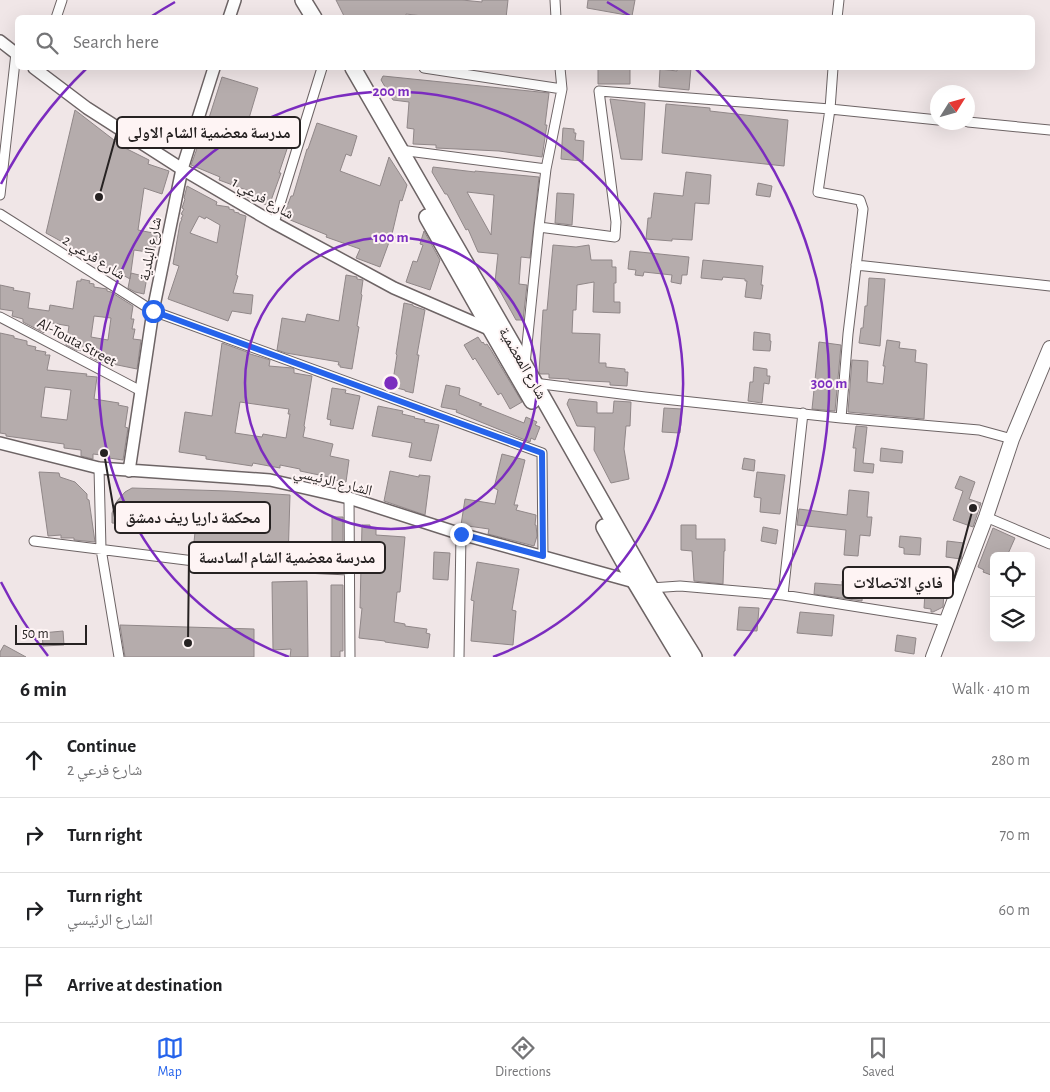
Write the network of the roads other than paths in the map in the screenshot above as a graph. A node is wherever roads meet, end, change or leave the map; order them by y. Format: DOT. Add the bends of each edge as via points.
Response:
graph roads {
  1 [pos="62,0"];
  2 [pos="235,0"];
  3 [pos="303,0"];
  4 [pos="315,0"];
  5 [pos="555,0"];
  6 [pos="838,0"];
  7 [pos="57,15"];
  8 [pos="230,15"];
  9 [pos="312,15"];
  10 [pos="323,15"];
  11 [pos="556,15"];
  12 [pos="837,15"];
  13 [pos="0,41"];
  14 [pos="15,52"];
  15 [pos="15,70"];
  16 [pos="38,70"];
  17 [pos="213,70"];
  18 [pos="321,70"];
  19 [pos="343,70"];
  20 [pos="354,70"];
  21 [pos="437,70"];
  22 [pos="560,70"];
  23 [pos="833,70"];
  24 [pos="562,89"];
  25 [pos="830,109"];
  26 [pos="930,119"];
  27 [pos="975,123"];
  28 [pos="1050,130"];
  29 [pos="400,150"];
  30 [pos="182,169"];
  31 [pos="546,169"];
  32 [pos="0,195"];
  33 [pos="0,214"];
  34 [pos="274,223"];
  35 [pos="539,227"];
  36 [pos="856,265"];
  37 [pos="1050,286"];
  38 [pos="153,311"];
  39 [pos="0,317"];
  40 [pos="491,330"];
  41 [pos="1048,357"];
  42 [pos="525,366"];
  43 [pos="534,383"];
  44 [pos="141,391"];
  45 [pos="803,413"];
  46 [pos="840,418"];
  47 [pos="1012,439"];
  48 [pos="0,443"];
  49 [pos="99,468"];
  50 [pos="130,471"];
  51 [pos="349,498"];
  52 [pos="986,517"];
  53 [pos="461,534"];
  54 [pos="34,541"];
  55 [pos="1050,544"];
  56 [pos="101,549"];
  57 [pos="543,556"];
  58 [pos="349,570"];
  59 [pos="635,582"];
  60 [pos="651,588"];
  61 [pos="783,595"];
  62 [pos="947,621"];
  63 [pos="120,657"];
  64 [pos="350,657"];
  65 [pos="459,657"];
  66 [pos="689,657"];
  67 [pos="934,657"];
  1 -- 7 [label="street"];
  2 -- 8 [label="street"];
  3 -- 9 [label="main road"];
  4 -- 10 [label="main road"];
  5 -- 11 [label="street"];
  6 -- 12 [label="street"];
  13 -- 14 [label="street"];
  15 -- 32 [label="street"];
  16 -- 30 [label="street, شارع فرعي 1" via="87,108"];
  17 -- 30 [label="street, شارع البلدية"];
  18 -- 34 [label="street"];
  19 -- 40 [label="main road, شارع المعضمية"];
  20 -- 29 [label="main road, شارع المعضمية"];
  21 -- 24 [label="street"];
  22 -- 24 [label="street"];
  23 -- 25 [label="street"];
  24 -- 31 [label="street"];
  25 -- 26 [label="street"];
  25 -- 35 [label="street" via="599,90 616,222 615,237"];
  25 -- 36 [label="street" via="818,192 860,200 863,209"];
  27 -- 28 [label="street"];
  29 -- 31 [label="street"];
  29 -- 42 [label="main road, شارع المعضمية"];
  30 -- 34 [label="street, شارع فرعي 1"];
  30 -- 38 [label="street, شارع البلدية"];
  31 -- 35 [label="street"];
  33 -- 38 [label="street, شارع فرعي 2"];
  34 -- 40 [label="street, شارع فرعي 1" via="394,288"];
  35 -- 42 [label="street"];
  36 -- 37 [label="street"];
  36 -- 46 [label="street"];
  38 -- 44 [label="street, شارع البلدية"];
  38 -- 57 [label="street, شارع فرعي 2" via="542,453"];
  39 -- 44 [label="street, Al-Touta Street"];
  40 -- 59 [label="main road, شارع المعضمية"];
  41 -- 47 [label="main road"];
  42 -- 43 [label="main road, شارع المعضمية"];
  43 -- 45 [label="street"];
  43 -- 60 [label="main road, شارع المعضمية"];
  44 -- 50 [label="street, شارع البلدية"];
  45 -- 46 [label="street"];
  45 -- 61 [label="street"];
  46 -- 47 [label="street" via="979,430"];
  47 -- 52 [label="main road"];
  48 -- 49 [label="street, الشارع الرئيسي"];
  49 -- 50 [label="street, الشارع الرئيسي"];
  49 -- 56 [label="street"];
  50 -- 51 [label="street, الشارع الرئيسي" via="270,480"];
  51 -- 53 [label="street, الشارع الرئيسي"];
  51 -- 58 [label="street"];
  52 -- 55 [label="street"];
  52 -- 62 [label="main road"];
  53 -- 57 [label="street, الشارع الرئيسي"];
  53 -- 65 [label="street"];
  54 -- 56 [label="street"];
  56 -- 58 [label="street" via="218,564"];
  56 -- 63 [label="street"];
  57 -- 59 [label="street, الشارع الرئيسي"];
  58 -- 64 [label="street"];
  59 -- 60 [label="street, الشارع الرئيسي"];
  59 -- 66 [label="main road, شارع المعضمية"];
  60 -- 61 [label="street" via="680,586"];
  60 -- 66 [label="main road, شارع المعضمية"];
  61 -- 62 [label="street"];
  62 -- 67 [label="main road"];
}
